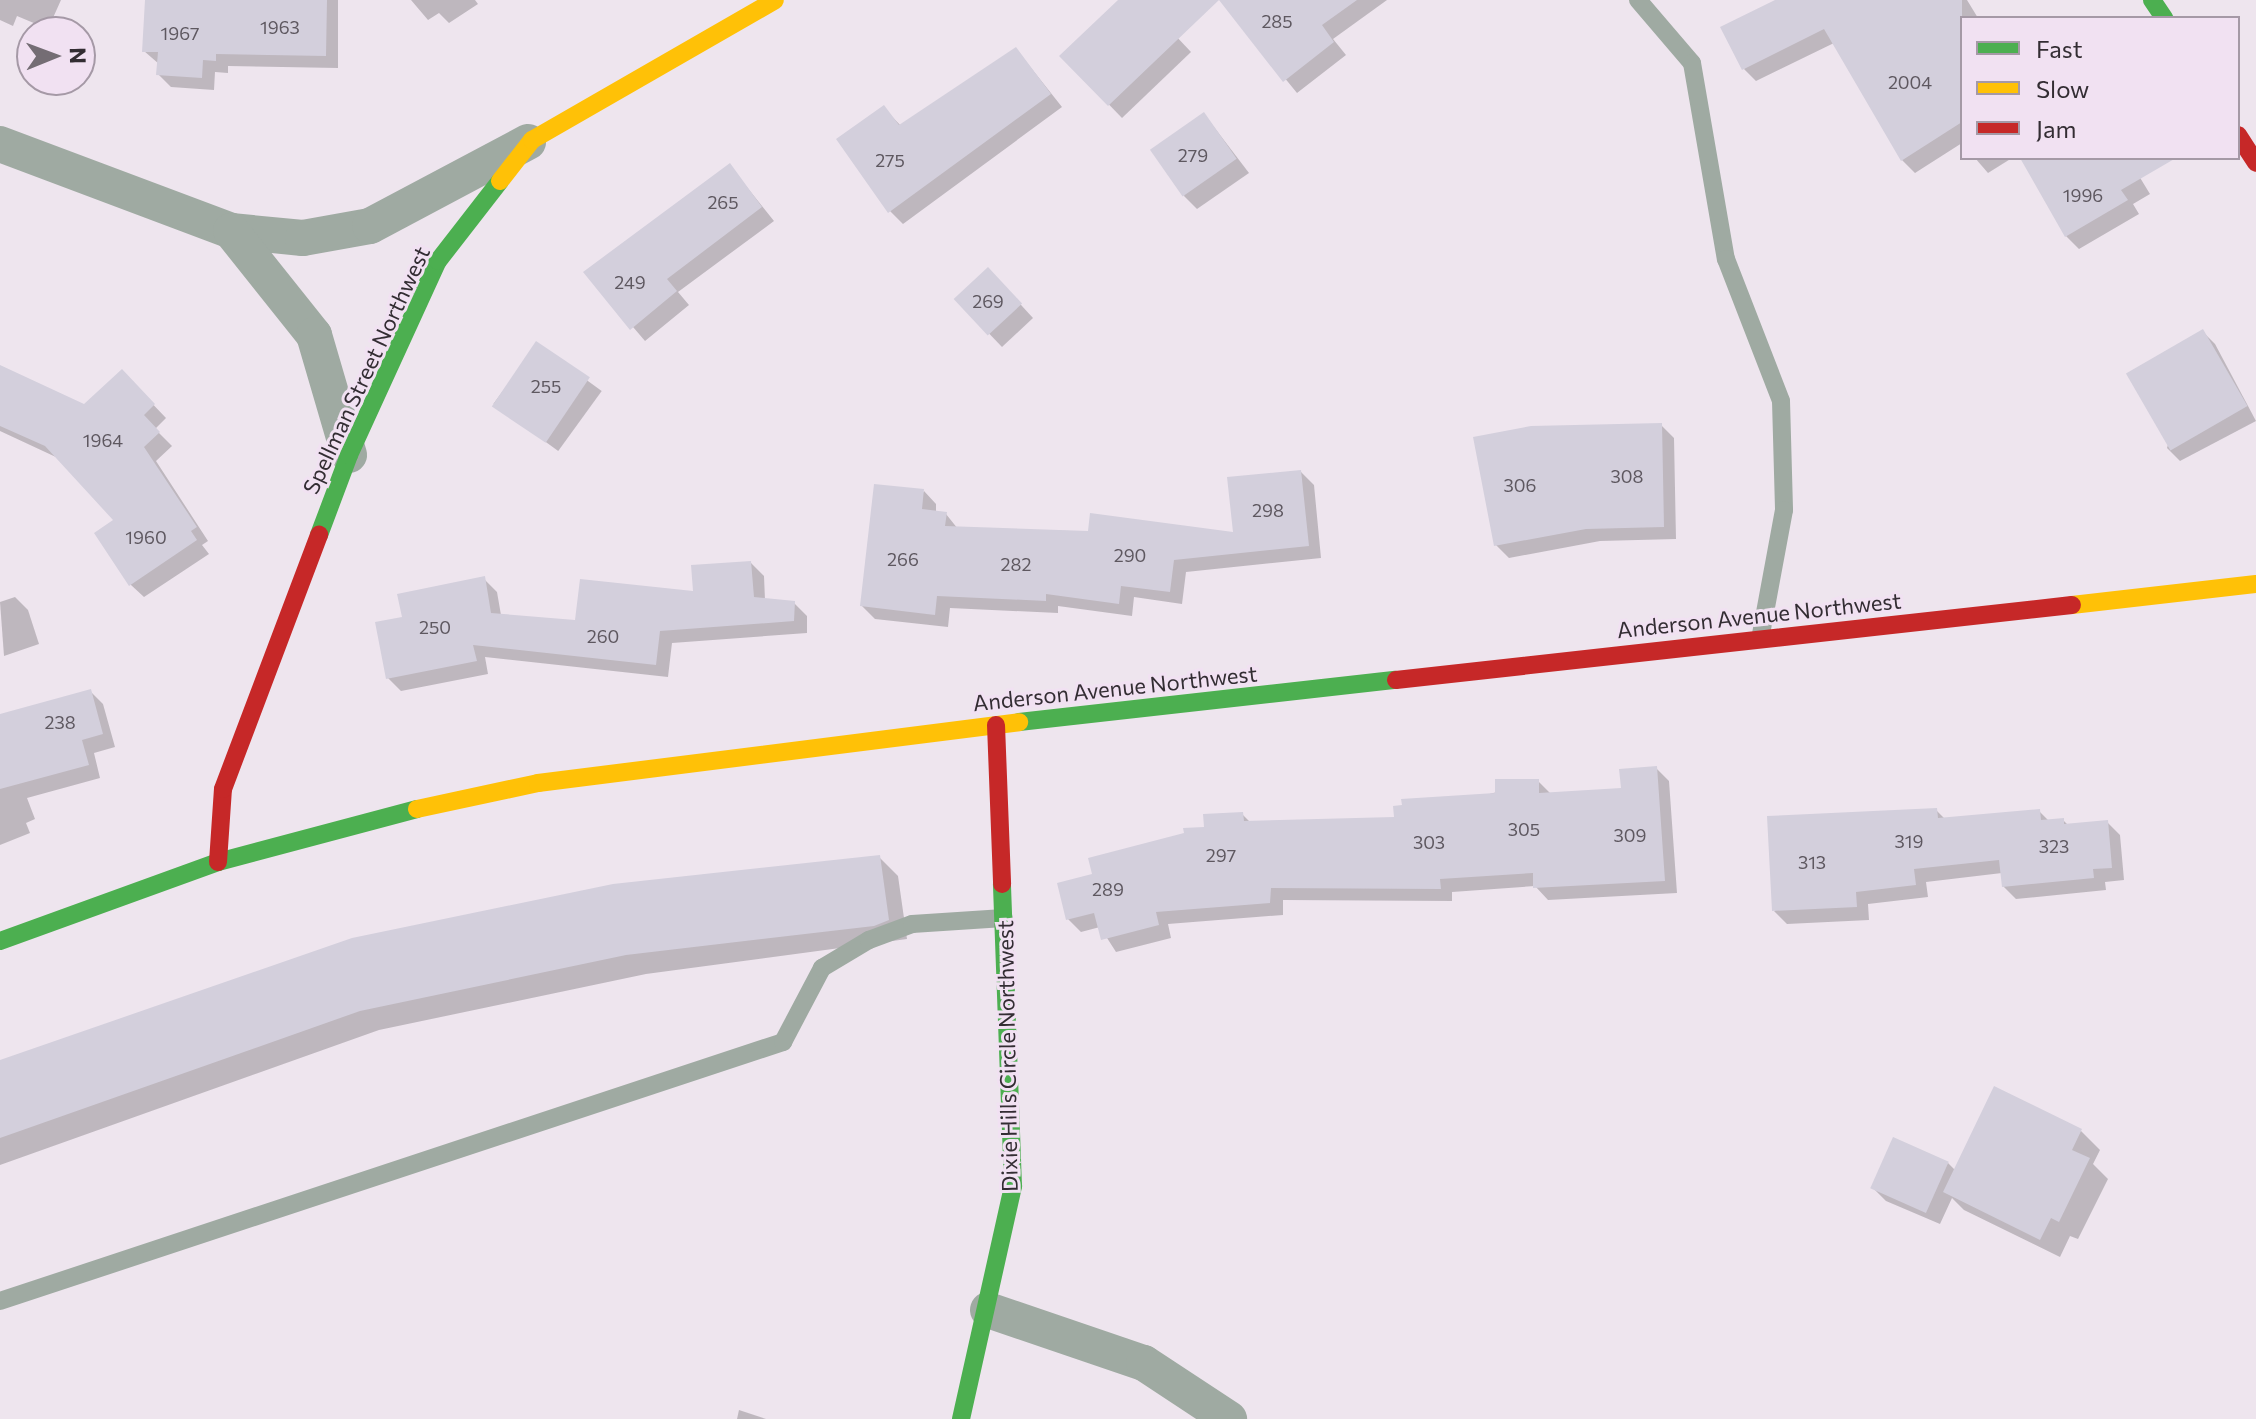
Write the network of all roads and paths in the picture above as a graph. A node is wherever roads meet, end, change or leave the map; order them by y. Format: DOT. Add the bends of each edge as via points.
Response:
graph roads {
  1 [pos="775,0"];
  2 [pos="1638,0"];
  3 [pos="2240,138"];
  4 [pos="532,140"];
  5 [pos="0,144"];
  6 [pos="2256,163"];
  7 [pos="231,231"];
  8 [pos="349,455"];
  9 [pos="2256,584"];
  10 [pos="1760,639"];
  11 [pos="996,725"];
  12 [pos="218,862"];
  13 [pos="1004,918"];
  14 [pos="0,941"];
  15 [pos="0,1301"];
  16 [pos="988,1310"];
  17 [pos="961,1419"];
  18 [pos="1229,1419"];
  1 -- 4 [label="street, Spellman Street Northwest"];
  2 -- 10 [label="lane" via="1692,63 1726,259 1781,401 1784,510"];
  3 -- 6 [label="street"];
  4 -- 7 [label="street" via="370,226 303,238"];
  4 -- 8 [label="street, Spellman Street Northwest" via="438,261"];
  5 -- 7 [label="street"];
  7 -- 8 [label="street" via="314,335"];
  8 -- 12 [label="street, Spellman Street Northwest" via="223,789"];
  9 -- 10 [label="street, Anderson Avenue Northwest"];
  10 -- 11 [label="street, Anderson Avenue Northwest"];
  11 -- 12 [label="street, Anderson Avenue Northwest" via="538,783 377,817"];
  11 -- 13 [label="street, Dixie Hills Circle Northwest"];
  12 -- 14 [label="street, Anderson Avenue Northwest"];
  13 -- 15 [label="lane" via="912,924 869,940 822,968 783,1042"];
  13 -- 16 [label="street, Dixie Hills Circle Northwest" via="1013,1186"];
  16 -- 17 [label="street, Dixie Hills Circle Northwest"];
  16 -- 18 [label="street" via="1144,1363"];
}
